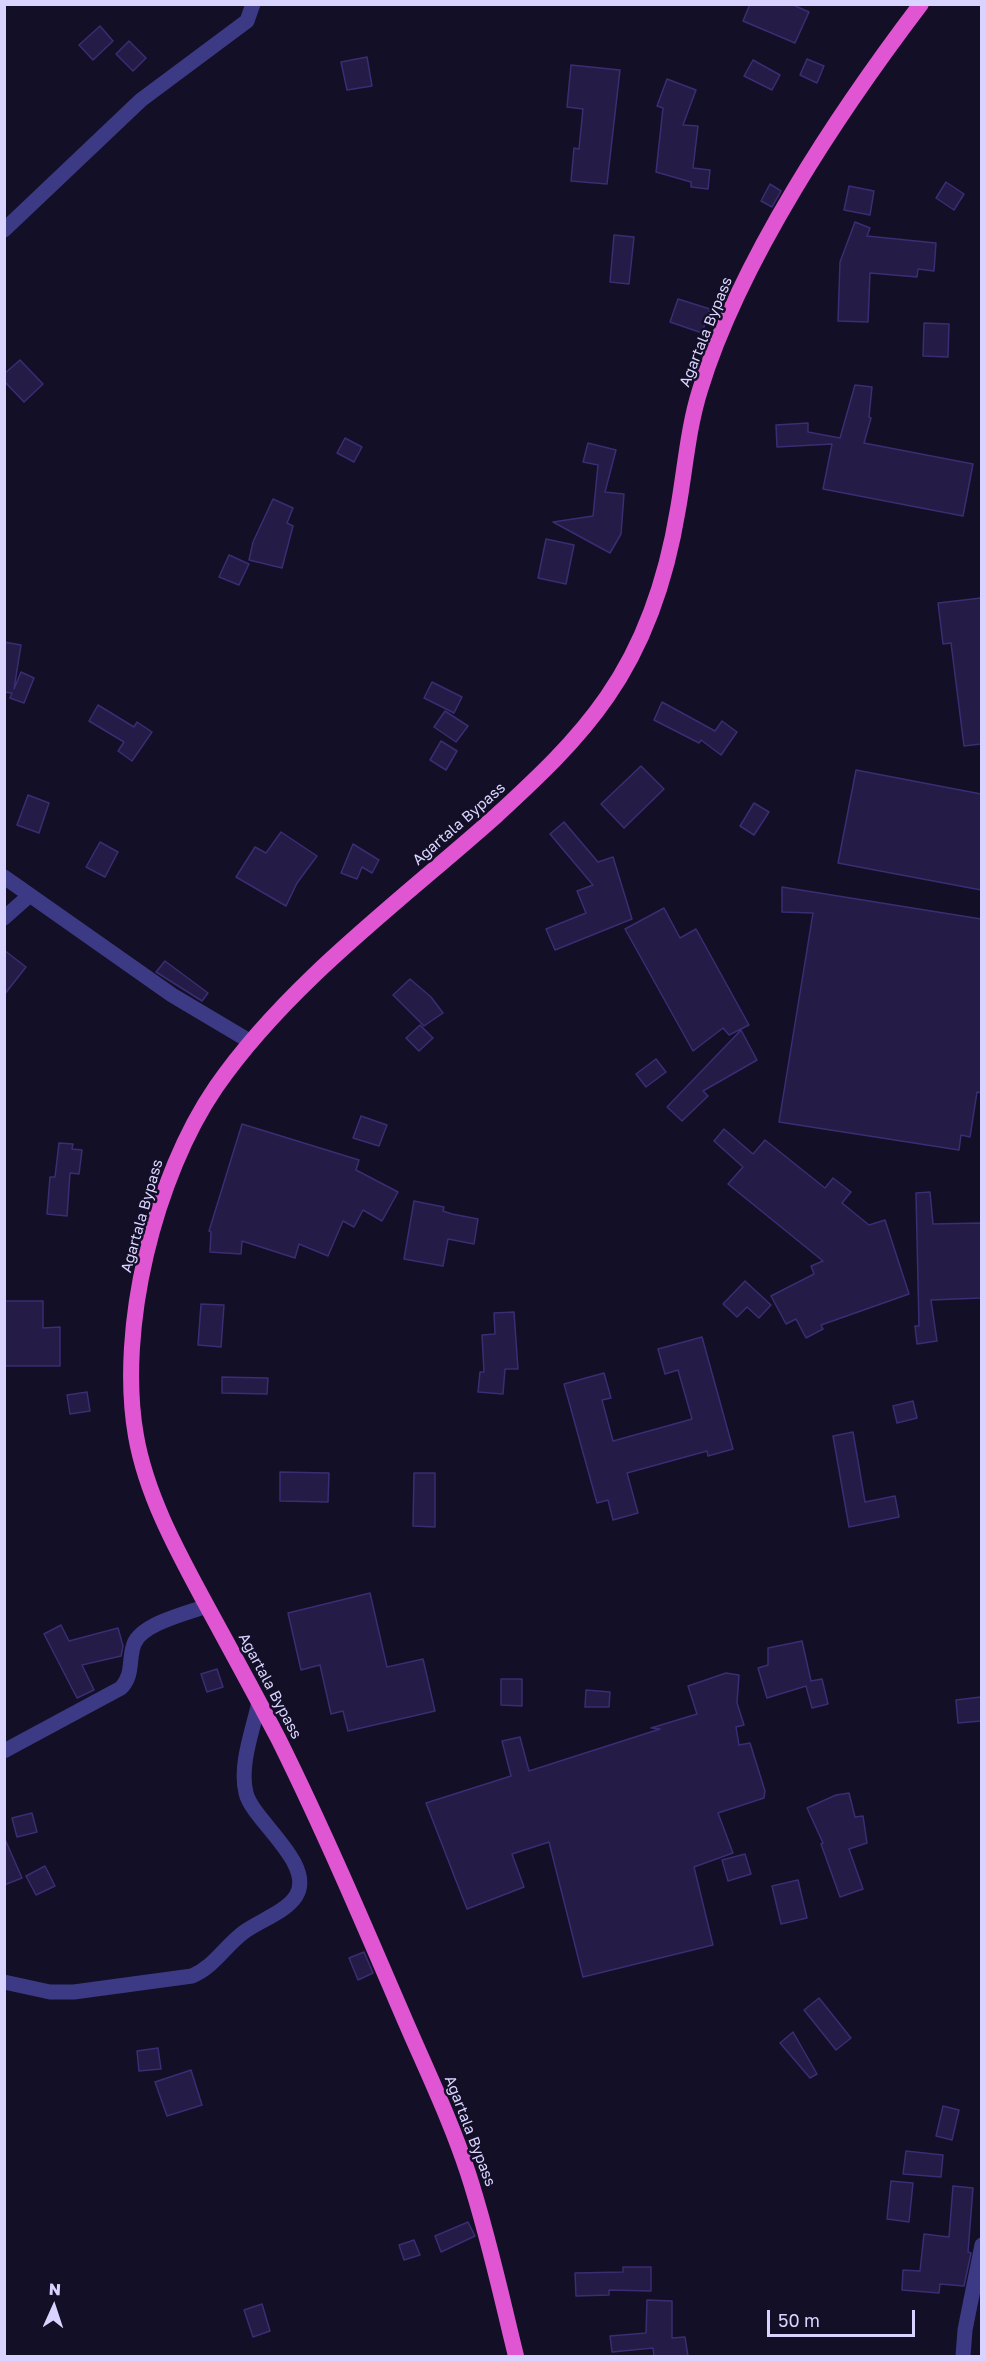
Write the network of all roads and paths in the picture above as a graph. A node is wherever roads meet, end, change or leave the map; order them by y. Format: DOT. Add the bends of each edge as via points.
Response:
graph roads {
  1 [pos="253,4"];
  2 [pos="921,4"];
  3 [pos="4,230"];
  4 [pos="4,877"];
  5 [pos="30,895"];
  6 [pos="4,918"];
  7 [pos="251,1042"];
  8 [pos="207,1606"];
  9 [pos="258,1702"];
  10 [pos="4,1751"];
  11 [pos="4,1982"];
  12 [pos="981,2245"];
  13 [pos="516,2356"];
  14 [pos="963,2356"];
  1 -- 3 [label="street" via="247,21 141,100"];
  2 -- 7 [label="highway, Agartala Bypass" via="818,154 777,222 731,313 698,396 665,572 633,656 607,698 549,767 323,970"];
  4 -- 5 [label="street"];
  5 -- 6 [label="street"];
  5 -- 7 [label="street" via="172,995"];
  7 -- 8 [label="highway, Agartala Bypass" via="194,1122 169,1176 137,1302 132,1357 136,1439 147,1479"];
  8 -- 9 [label="highway, Agartala Bypass"];
  8 -- 10 [label="street" via="140,1634 134,1644 127,1681 121,1688"];
  9 -- 11 [label="street" via="246,1766 246,1794 252,1807 277,1835 298,1876 297,1895 242,1934 205,1971 192,1976 74,1992 50,1992"];
  9 -- 13 [label="highway, Agartala Bypass" via="371,1938 450,2124 493,2255"];
  12 -- 14 [label="street"];
}
